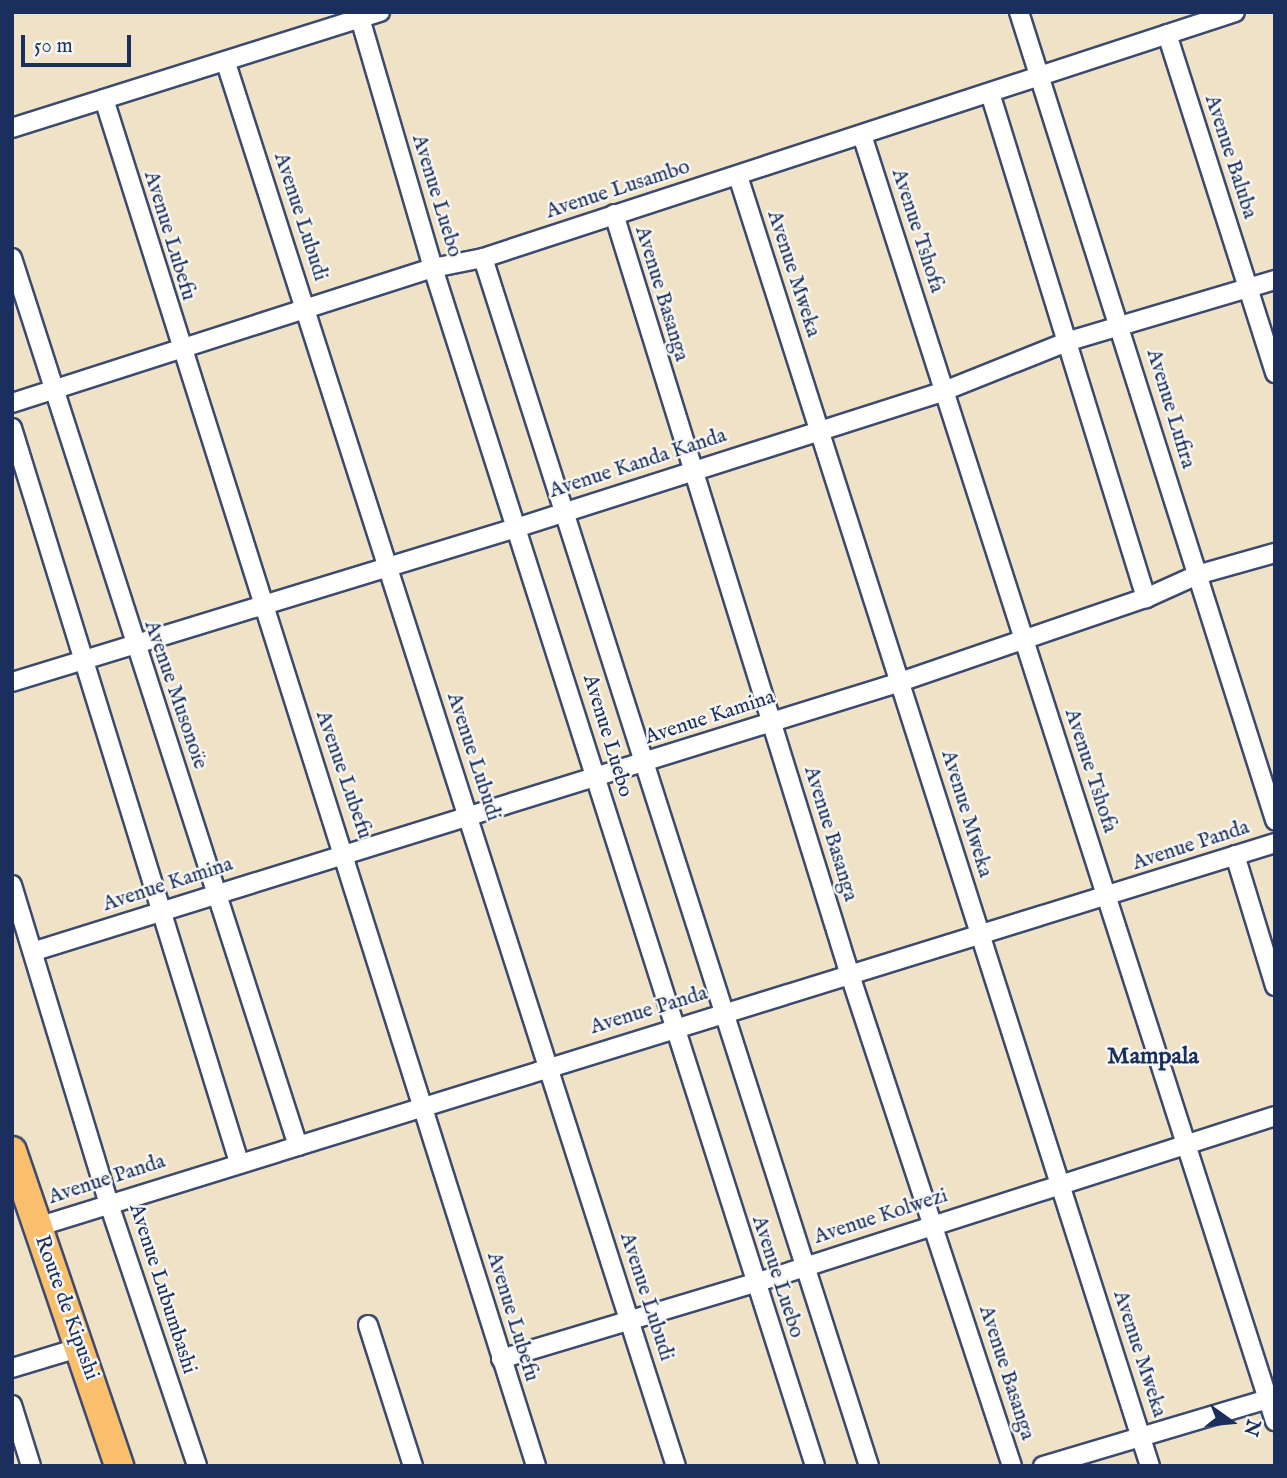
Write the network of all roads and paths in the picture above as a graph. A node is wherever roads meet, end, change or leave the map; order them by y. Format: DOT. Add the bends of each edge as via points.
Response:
graph roads {
  1 [pos="380,12"];
  2 [pos="1019,12"];
  3 [pos="1235,12"];
  4 [pos="359,18"];
  5 [pos="1167,34"];
  6 [pos="226,63"];
  7 [pos="1040,77"];
  8 [pos="990,93"];
  9 [pos="104,100"];
  10 [pos="12,128"];
  11 [pos="862,135"];
  12 [pos="738,176"];
  13 [pos="614,214"];
  14 [pos="12,258"];
  15 [pos="483,258"];
  16 [pos="433,268"];
  17 [pos="1275,280"];
  18 [pos="1248,289"];
  19 [pos="306,311"];
  20 [pos="1121,328"];
  21 [pos="1069,341"];
  22 [pos="180,349"];
  23 [pos="1275,373"];
  24 [pos="53,390"];
  25 [pos="944,391"];
  26 [pos="12,402"];
  27 [pos="12,428"];
  28 [pos="819,431"];
  29 [pos="690,469"];
  30 [pos="565,512"];
  31 [pos="519,527"];
  32 [pos="1275,553"];
  33 [pos="388,567"];
  34 [pos="1197,575"];
  35 [pos="1146,598"];
  36 [pos="261,605"];
  37 [pos="1024,639"];
  38 [pos="133,642"];
  39 [pos="83,660"];
  40 [pos="12,682"];
  41 [pos="901,682"];
  42 [pos="771,722"];
  43 [pos="646,762"];
  44 [pos="596,776"];
  45 [pos="468,815"];
  46 [pos="1275,820"];
  47 [pos="1275,843"];
  48 [pos="345,853"];
  49 [pos="1235,855"];
  50 [pos="12,885"];
  51 [pos="218,893"];
  52 [pos="1107,896"];
  53 [pos="161,910"];
  54 [pos="980,936"];
  55 [pos="35,951"];
  56 [pos="849,972"];
  57 [pos="1275,986"];
  58 [pos="722,1012"];
  59 [pos="673,1026"];
  60 [pos="548,1067"];
  61 [pos="423,1108"];
  62 [pos="1275,1116"];
  63 [pos="1187,1143"];
  64 [pos="298,1146"];
  65 [pos="12,1151"];
  66 [pos="239,1162"];
  67 [pos="1060,1182"];
  68 [pos="109,1204"];
  69 [pos="934,1224"];
  70 [pos="37,1227"];
  71 [pos="806,1265"];
  72 [pos="755,1283"];
  73 [pos="629,1320"];
  74 [pos="368,1325"];
  75 [pos="81,1347"];
  76 [pos="501,1359"];
  77 [pos="12,1368"];
  78 [pos="1271,1398"];
  79 [pos="12,1405"];
  80 [pos="1275,1421"];
  81 [pos="1140,1433"];
  82 [pos="31,1466"];
  83 [pos="119,1466"];
  84 [pos="197,1466"];
  85 [pos="413,1466"];
  86 [pos="536,1466"];
  87 [pos="676,1466"];
  88 [pos="815,1466"];
  89 [pos="869,1466"];
  90 [pos="1012,1466"];
  91 [pos="1043,1466"];
  92 [pos="1150,1466"];
  1 -- 4 [label="street"];
  2 -- 7 [label="street, Avenue Lufira"];
  3 -- 5 [label="street, Avenue Lusambo"];
  4 -- 6 [label="street"];
  4 -- 16 [label="street, Avenue Luebo"];
  5 -- 7 [label="street, Avenue Lusambo"];
  5 -- 18 [label="street, Avenue Baluba"];
  6 -- 9 [label="street"];
  6 -- 19 [label="street, Avenue Lubudi"];
  7 -- 8 [label="street, Avenue Lusambo"];
  7 -- 20 [label="street, Avenue Lufira"];
  8 -- 11 [label="street, Avenue Lusambo"];
  8 -- 21 [label="street"];
  9 -- 10 [label="street"];
  9 -- 22 [label="street, Avenue Lubefu"];
  11 -- 12 [label="street, Avenue Lusambo"];
  11 -- 25 [label="street, Avenue Tshofa"];
  12 -- 13 [label="street, Avenue Lusambo"];
  12 -- 28 [label="street, Avenue Mweka"];
  13 -- 15 [label="street, Avenue Lusambo"];
  13 -- 29 [label="street, Avenue Basanga"];
  14 -- 24 [label="street, Avenue Musonoïe"];
  15 -- 16 [label="street, Avenue Lusambo"];
  15 -- 30 [label="street, Avenue Luebo"];
  16 -- 19 [label="street, Avenue Lusambo"];
  16 -- 31 [label="street, Avenue Luebo"];
  17 -- 18 [label="street, Avenue Kanda Kanda"];
  18 -- 20 [label="street, Avenue Kanda Kanda"];
  18 -- 23 [label="street, Avenue Baluba"];
  19 -- 22 [label="street, Avenue Lusambo"];
  19 -- 33 [label="street, Avenue Lubudi"];
  20 -- 21 [label="street, Avenue Kanda Kanda"];
  20 -- 34 [label="street, Avenue Lufira"];
  21 -- 25 [label="street, Avenue Kanda Kanda"];
  21 -- 35 [label="street"];
  22 -- 24 [label="street, Avenue Lusambo"];
  22 -- 36 [label="street, Avenue Lubefu"];
  24 -- 26 [label="street, Avenue Lusambo"];
  24 -- 38 [label="street, Avenue Musonoïe"];
  25 -- 28 [label="street, Avenue Kanda Kanda"];
  25 -- 37 [label="street, Avenue Tshofa"];
  27 -- 39 [label="street"];
  28 -- 29 [label="street, Avenue Kanda Kanda"];
  28 -- 41 [label="street, Avenue Mweka"];
  29 -- 30 [label="street, Avenue Kanda Kanda"];
  29 -- 42 [label="street, Avenue Basanga"];
  30 -- 31 [label="street, Avenue Kanda Kanda"];
  30 -- 43 [label="street, Avenue Luebo"];
  31 -- 33 [label="street, Avenue Kanda Kanda"];
  31 -- 44 [label="street, Avenue Luebo"];
  32 -- 34 [label="street, Avenue Kamina"];
  33 -- 36 [label="street, Avenue Kanda Kanda"];
  33 -- 45 [label="street, Avenue Lubudi"];
  34 -- 35 [label="street, Avenue Kamina"];
  34 -- 46 [label="street, Avenue Lufira"];
  35 -- 37 [label="street, Avenue Kamina"];
  36 -- 38 [label="street, Avenue Kanda Kanda"];
  36 -- 48 [label="street, Avenue Lubefu"];
  37 -- 41 [label="street, Avenue Kamina"];
  37 -- 52 [label="street, Avenue Tshofa"];
  38 -- 39 [label="street, Avenue Kanda Kanda"];
  38 -- 51 [label="street, Avenue Musonoïe"];
  39 -- 40 [label="street, Avenue Kanda Kanda"];
  39 -- 53 [label="street"];
  41 -- 42 [label="street, Avenue Kamina"];
  41 -- 54 [label="street, Avenue Mweka"];
  42 -- 43 [label="street, Avenue Kamina"];
  42 -- 56 [label="street, Avenue Basanga"];
  43 -- 44 [label="street, Avenue Kamina"];
  43 -- 58 [label="street, Avenue Luebo"];
  44 -- 45 [label="street, Avenue Kamina"];
  44 -- 59 [label="street, Avenue Luebo"];
  45 -- 48 [label="street, Avenue Kamina"];
  45 -- 60 [label="street, Avenue Lubudi"];
  47 -- 49 [label="street, Avenue Panda"];
  48 -- 51 [label="street, Avenue Kamina"];
  48 -- 61 [label="street, Avenue Lubefu"];
  49 -- 52 [label="street, Avenue Panda"];
  49 -- 57 [label="street"];
  50 -- 55 [label="street, Avenue Lubumbashi"];
  51 -- 53 [label="street, Avenue Kamina"];
  51 -- 64 [label="street, Avenue Musonoïe"];
  52 -- 54 [label="street, Avenue Panda"];
  52 -- 63 [label="street, Avenue Tshofa"];
  53 -- 55 [label="street, Avenue Kamina"];
  53 -- 66 [label="street"];
  54 -- 56 [label="street, Avenue Panda"];
  54 -- 67 [label="street, Avenue Mweka"];
  55 -- 68 [label="street, Avenue Lubumbashi"];
  56 -- 58 [label="street, Avenue Panda"];
  56 -- 69 [label="street, Avenue Basanga"];
  58 -- 59 [label="street, Avenue Panda"];
  58 -- 71 [label="street, Avenue Luebo"];
  59 -- 60 [label="street, Avenue Panda"];
  59 -- 72 [label="street, Avenue Luebo"];
  60 -- 61 [label="street, Avenue Panda"];
  60 -- 73 [label="street, Avenue Lubudi"];
  61 -- 64 [label="street, Avenue Panda"];
  61 -- 76 [label="street, Avenue Lubefu"];
  62 -- 63 [label="street, Avenue Kolwezi"];
  63 -- 67 [label="street, Avenue Kolwezi"];
  63 -- 78 [label="street, Avenue Tshofa"];
  64 -- 66 [label="street, Avenue Panda"];
  65 -- 70 [label="highway, Route de Kipushi"];
  66 -- 68 [label="street, Avenue Panda"];
  67 -- 69 [label="street, Avenue Kolwezi"];
  67 -- 81 [label="street, Avenue Mweka"];
  68 -- 70 [label="street, Avenue Panda"];
  68 -- 84 [label="street, Avenue Lubumbashi"];
  69 -- 71 [label="street, Avenue Kolwezi"];
  69 -- 90 [label="street, Avenue Basanga"];
  70 -- 75 [label="highway, Route de Kipushi"];
  71 -- 72 [label="street, Avenue Kolwezi"];
  71 -- 89 [label="street, Avenue Luebo"];
  72 -- 73 [label="street, Avenue Kolwezi"];
  72 -- 88 [label="street, Avenue Luebo"];
  73 -- 76 [label="street, Avenue Kolwezi"];
  73 -- 87 [label="street, Avenue Lubudi"];
  74 -- 85 [label="street"];
  75 -- 77 [label="street"];
  75 -- 83 [label="highway, Route de Kipushi"];
  76 -- 86 [label="street, Avenue Lubefu"];
  78 -- 80 [label="street, Avenue Tshofa"];
  78 -- 81 [label="street"];
  79 -- 82 [label="street"];
  81 -- 91 [label="street"];
  81 -- 92 [label="street, Avenue Mweka"];
}
